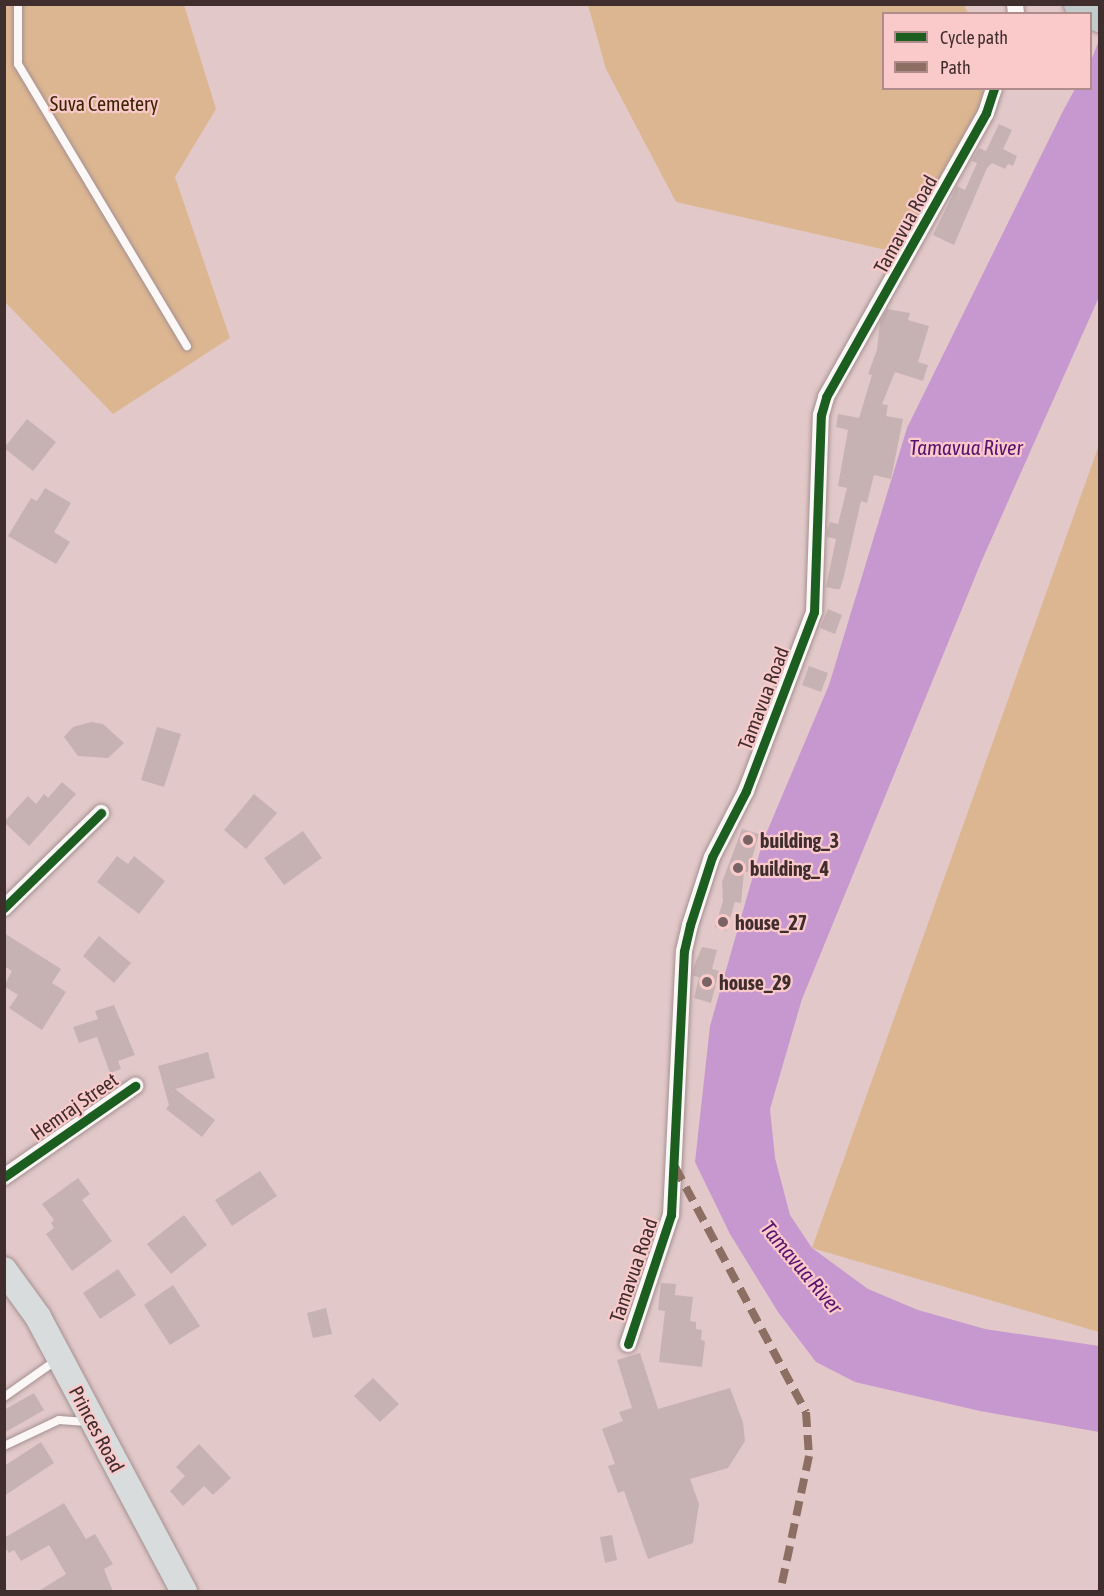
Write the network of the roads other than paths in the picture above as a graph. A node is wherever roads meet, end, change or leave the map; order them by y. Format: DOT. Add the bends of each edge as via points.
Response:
graph roads {
  1 [pos="18,4"];
  2 [pos="993,90"];
  3 [pos="187,346"];
  4 [pos="101,813"];
  5 [pos="4,908"];
  6 [pos="135,1086"];
  7 [pos="4,1178"];
  8 [pos="4,1270"];
  9 [pos="628,1344"];
  10 [pos="60,1358"];
  11 [pos="4,1397"];
  12 [pos="94,1422"];
  13 [pos="4,1446"];
  14 [pos="184,1592"];
  1 -- 3 [label="lane" via="18,64"];
  2 -- 9 [label="street, Tamavua Road" via="986,113 826,397 821,415 814,612 746,791 711,857 690,926 684,951 671,1215"];
  4 -- 5 [label="street"];
  6 -- 7 [label="street, Hemraj Street"];
  8 -- 10 [label="main road, Princes Road" via="38,1317"];
  10 -- 11 [label="lane"];
  10 -- 12 [label="main road, Princes Road"];
  12 -- 13 [label="lane" via="59,1420"];
  12 -- 14 [label="main road, Princes Road"];
}
